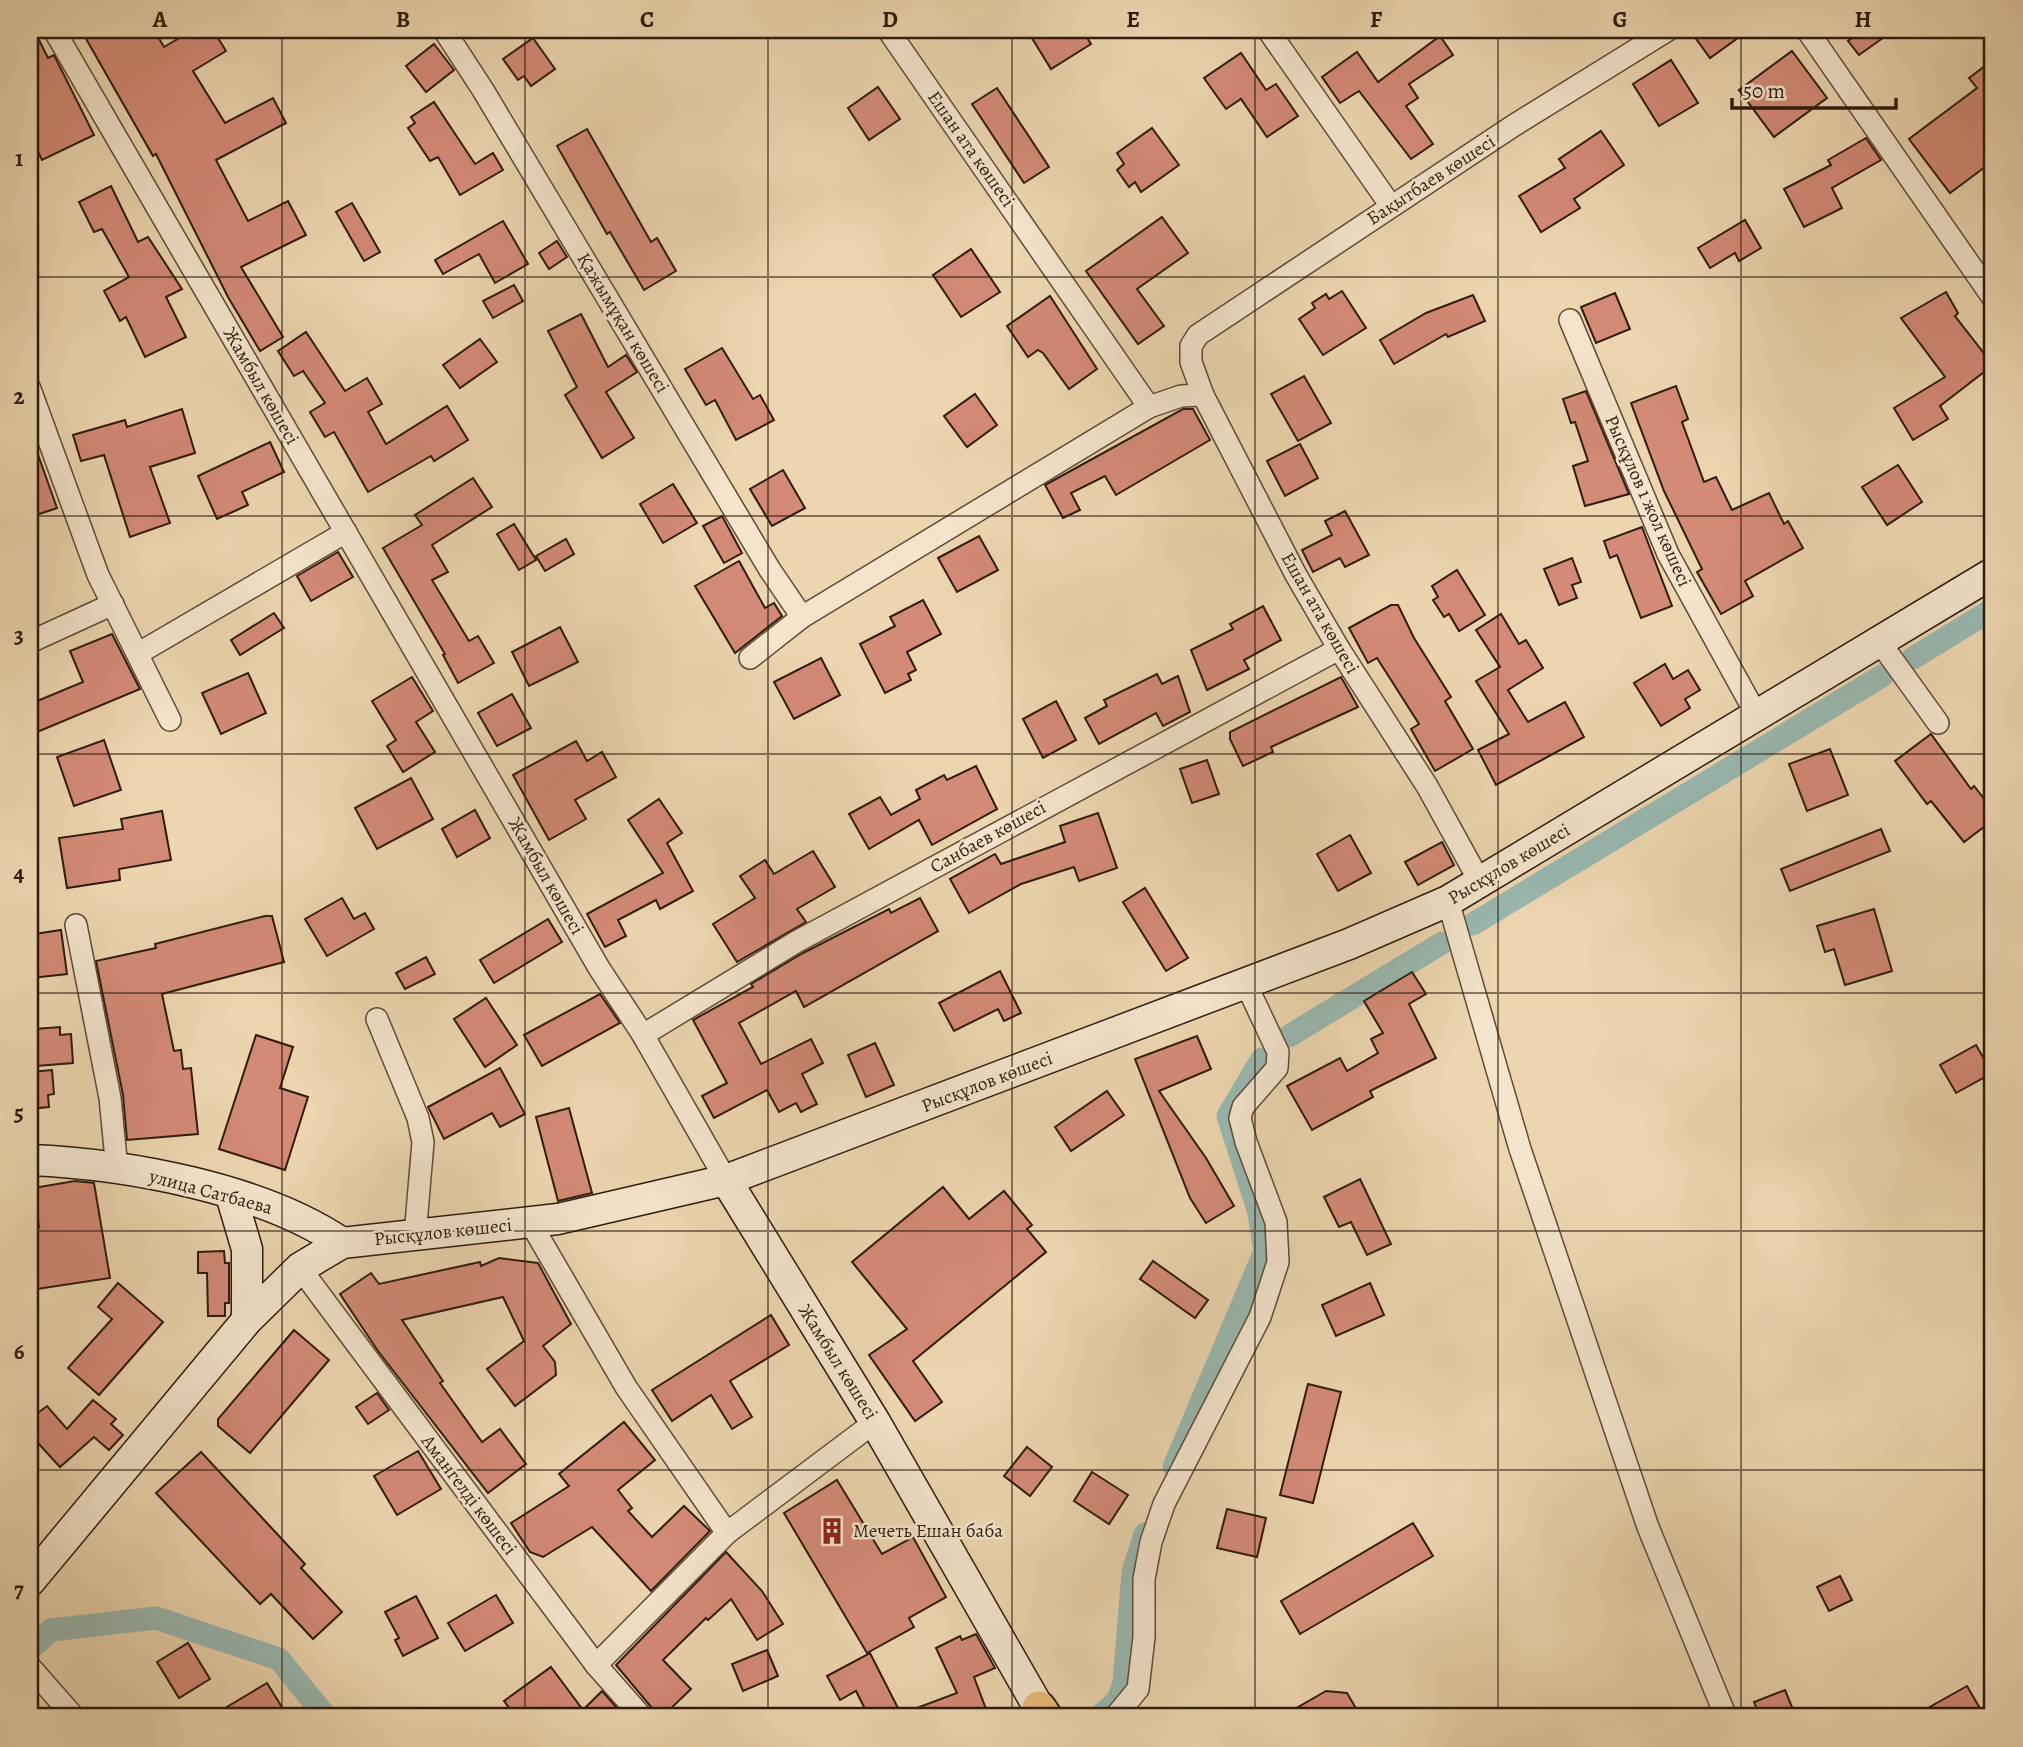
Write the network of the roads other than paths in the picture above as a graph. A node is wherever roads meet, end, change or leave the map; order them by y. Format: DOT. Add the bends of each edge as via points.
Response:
graph roads {
  1 [pos="54,30"];
  2 [pos="444,30"];
  3 [pos="888,30"];
  4 [pos="1268,30"];
  5 [pos="1668,30"];
  6 [pos="1807,30"];
  7 [pos="1642,36"];
  8 [pos="1391,206"];
  9 [pos="1993,298"];
  10 [pos="1570,320"];
  11 [pos="1198,335"];
  12 [pos="30,388"];
  13 [pos="1203,394"];
  14 [pos="1149,407"];
  15 [pos="346,532"];
  16 [pos="1993,573"];
  17 [pos="113,604"];
  18 [pos="802,617"];
  19 [pos="1879,641"];
  20 [pos="30,642"];
  21 [pos="1339,649"];
  22 [pos="139,653"];
  23 [pos="750,659"];
  24 [pos="1756,714"];
  25 [pos="170,720"];
  26 [pos="1938,723"];
  27 [pos="1480,882"];
  28 [pos="1448,901"];
  29 [pos="76,925"];
  30 [pos="1246,984"];
  31 [pos="377,1019"];
  32 [pos="643,1035"];
  33 [pos="30,1160"];
  34 [pos="117,1169"];
  35 [pos="726,1181"];
  36 [pos="231,1195"];
  37 [pos="530,1222"];
  38 [pos="415,1236"];
  39 [pos="342,1243"];
  40 [pos="300,1268"];
  41 [pos="247,1320"];
  42 [pos="875,1422"];
  43 [pos="727,1533"];
  44 [pos="30,1581"];
  45 [pos="596,1665"];
  46 [pos="30,1667"];
  47 [pos="1042,1713"];
  48 [pos="74,1717"];
  49 [pos="642,1717"];
  50 [pos="1115,1717"];
  51 [pos="1726,1717"];
  1 -- 15 [label="street, Жамбыл көшесі"];
  2 -- 18 [label="street, Қажымұқан көшесі"];
  3 -- 14 [label="street, Ешан ата көшесі"];
  4 -- 8 [label="street"];
  5 -- 7 [label="street, Бақытбаев көшесі"];
  6 -- 9 [label="street"];
  7 -- 8 [label="street, Бақытбаев көшесі"];
  8 -- 11 [label="street, Бақытбаев көшесі"];
  10 -- 24 [label="street, Рысқұлов 1 жол көшесі" via="1668,554"];
  11 -- 13 [label="street, Ешан ата көшесі" via="1191,346 1191,362"];
  12 -- 17 [label="street" via="98,575"];
  13 -- 14 [label="street"];
  13 -- 21 [label="street, Ешан ата көшесі"];
  14 -- 18 [label="street"];
  15 -- 22 [label="street"];
  15 -- 32 [label="street, Жамбыл көшесі" via="599,968"];
  16 -- 19 [label="street, Рысқұлов көшесі"];
  17 -- 20 [label="street"];
  17 -- 22 [label="street"];
  18 -- 23 [label="street"];
  19 -- 24 [label="street, Рысқұлов көшесі"];
  19 -- 26 [label="street"];
  21 -- 27 [label="street, Ешан ата көшесі" via="1427,786"];
  21 -- 32 [label="street, Санбаев көшесі" via="796,942"];
  22 -- 25 [label="street"];
  24 -- 27 [label="street, Рысқұлов көшесі"];
  27 -- 28 [label="street, Рысқұлов көшесі"];
  28 -- 30 [label="street, Рысқұлов көшесі"];
  28 -- 51 [label="street" via="1520,1149 1630,1474"];
  29 -- 34 [label="street" via="110,1098"];
  30 -- 35 [label="street, Рысқұлов көшесі"];
  30 -- 50 [label="street" via="1278,1052 1277,1068 1242,1107 1240,1118 1276,1222 1278,1262 1244,1351 1164,1504 1144,1578 1138,1689"];
  31 -- 38 [label="street" via="424,1142"];
  32 -- 35 [label="street, Жамбыл көшесі"];
  33 -- 34 [label="street, улица Сатбаева"];
  34 -- 36 [label="street, улица Сатбаева" via="191,1182"];
  35 -- 37 [label="street, Рысқұлов көшесі"];
  35 -- 42 [label="street, Жамбыл көшесі"];
  36 -- 39 [label="street, улица Сатбаева" via="291,1213"];
  36 -- 41 [label="street" via="247,1249"];
  37 -- 38 [label="street, Рысқұлов көшесі"];
  37 -- 43 [label="street" via="626,1387"];
  38 -- 39 [label="street, Рысқұлов көшесі"];
  39 -- 40 [label="street, Рысқұлов көшесі"];
  40 -- 41 [label="street, Рысқұлов көшесі"];
  40 -- 45 [label="street, Амангелді көшесі"];
  41 -- 44 [label="street, Рысқұлов көшесі"];
  42 -- 43 [label="street"];
  42 -- 47 [label="street, Жамбыл көшесі"];
  43 -- 45 [label="street"];
  45 -- 49 [label="street, Амангелді көшесі"];
  46 -- 48 [label="street"];
}
